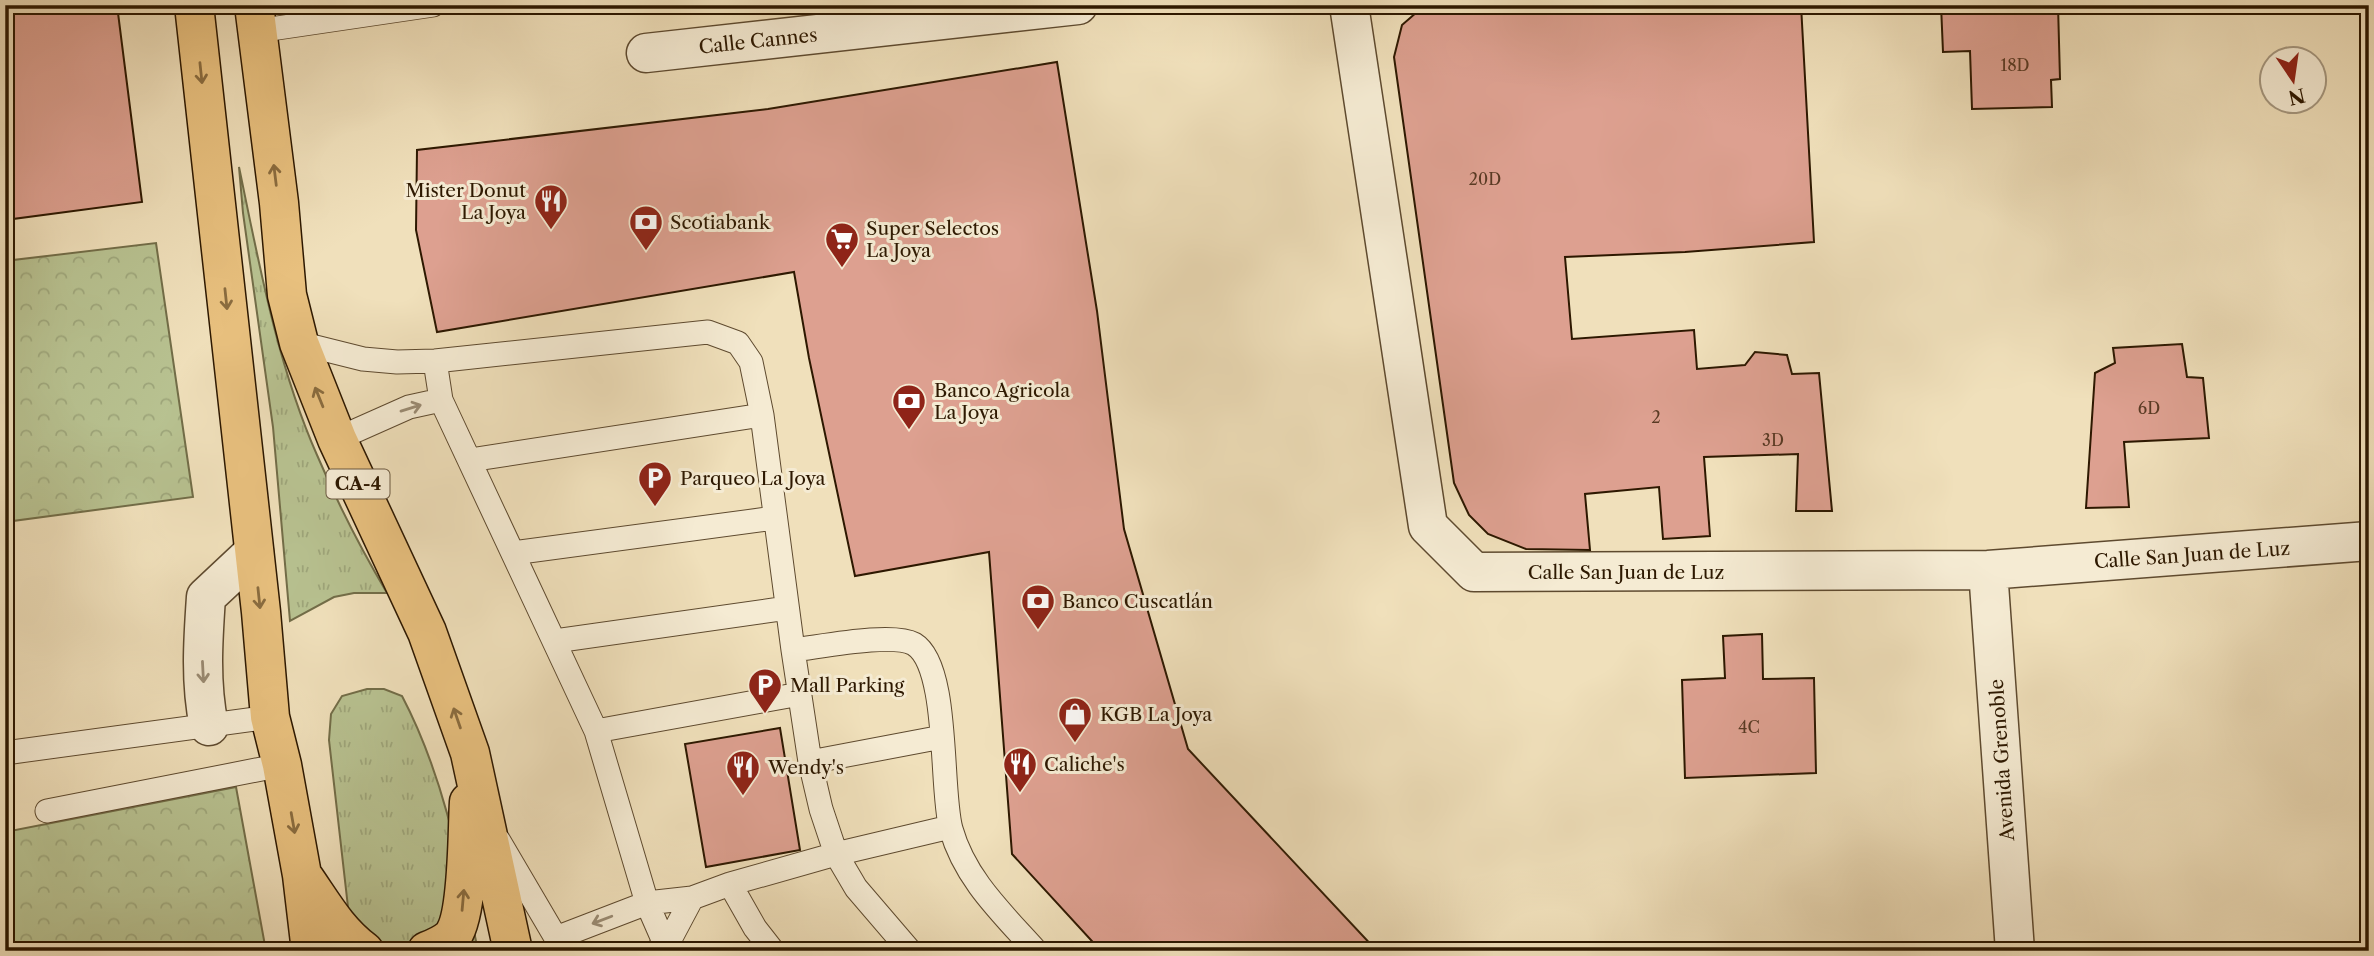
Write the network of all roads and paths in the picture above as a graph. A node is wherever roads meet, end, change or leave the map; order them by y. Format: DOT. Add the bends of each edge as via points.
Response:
graph roads {
  1 [pos="194,5"];
  2 [pos="433,5"];
  3 [pos="1078,5"];
  4 [pos="1349,5"];
  5 [pos="255,18"];
  6 [pos="646,53"];
  7 [pos="299,343"];
  8 [pos="435,361"];
  9 [pos="441,400"];
  10 [pos="762,415"];
  11 [pos="337,439"];
  12 [pos="471,460"];
  13 [pos="775,518"];
  14 [pos="2369,541"];
  15 [pos="254,552"];
  16 [pos="513,553"];
  17 [pos="1988,570"];
  18 [pos="787,608"];
  19 [pos="555,641"];
  20 [pos="793,650"];
  21 [pos="800,694"];
  22 [pos="270,717"];
  23 [pos="209,726"];
  24 [pos="596,731"];
  25 [pos="942,737"];
  26 [pos="5,753"];
  27 [pos="471,758"];
  28 [pos="810,762"];
  29 [pos="282,765"];
  30 [pos="47,811"];
  31 [pos="485,818"];
  32 [pos="950,827"];
  33 [pos="836,855"];
  34 [pos="302,875"];
  35 [pos="730,884"];
  36 [pos="692,898"];
  37 [pos="647,903"];
  38 [pos="558,944"];
  39 [pos="663,950"];
  40 [pos="311,951"];
  41 [pos="364,951"];
  42 [pos="427,951"];
  43 [pos="513,951"];
  44 [pos="773,951"];
  45 [pos="909,951"];
  46 [pos="1036,951"];
  47 [pos="2015,951"];
  1 -- 15 [label="highway, one-way"];
  2 -- 5 [label="lane"];
  3 -- 6 [label="street, Calle Cannes"];
  4 -- 17 [label="street, Calle San Juan de Luz" via="1428,526 1474,572"];
  7 -- 5 [label="highway, CA-4, one-way" via="287,295"];
  7 -- 8 [label="lane" via="363,359"];
  11 -- 7 [label="highway, CA-4, one-way"];
  8 -- 9 [label="lane"];
  8 -- 10 [label="lane" via="708,332 738,343 751,362"];
  11 -- 9 [label="lane, one-way" via="409,407"];
  9 -- 12 [label="lane"];
  10 -- 12 [label="lane"];
  10 -- 13 [label="lane"];
  27 -- 11 [label="highway, CA-4, one-way" via="427,632"];
  12 -- 16 [label="lane"];
  13 -- 16 [label="lane"];
  13 -- 18 [label="lane"];
  14 -- 17 [label="street, Calle San Juan de Luz"];
  15 -- 22 [label="highway, one-way"];
  15 -- 23 [label="street, one-way" via="206,597 202,651"];
  16 -- 19 [label="lane"];
  17 -- 47 [label="street, Avenida Grenoble"];
  18 -- 19 [label="lane"];
  18 -- 20 [label="lane"];
  19 -- 24 [label="lane"];
  20 -- 21 [label="lane"];
  20 -- 25 [label="lane" via="897,638 916,645 937,687"];
  21 -- 24 [label="lane"];
  21 -- 28 [label="lane"];
  22 -- 23 [label="lane"];
  22 -- 29 [label="highway"];
  23 -- 26 [label="lane"];
  24 -- 37 [label="lane"];
  25 -- 28 [label="lane"];
  25 -- 32 [label="lane"];
  27 -- 31 [label="highway, CA-4"];
  42 -- 27 [label="highway, one-way" via="451,937 463,908"];
  28 -- 33 [label="lane"];
  29 -- 30 [label="lane"];
  29 -- 34 [label="highway, one-way"];
  31 -- 38 [label="lane"];
  31 -- 43 [label="highway, CA-4"];
  32 -- 33 [label="lane"];
  32 -- 46 [label="lane" via="964,866"];
  33 -- 35 [label="lane"];
  33 -- 45 [label="lane" via="869,905"];
  34 -- 40 [label="highway"];
  34 -- 41 [label="highway" via="335,924"];
  35 -- 36 [label="lane"];
  35 -- 44 [label="lane"];
  36 -- 37 [label="lane"];
  36 -- 39 [label="lane"];
  37 -- 38 [label="lane, one-way"];
  37 -- 39 [label="lane"];
}
